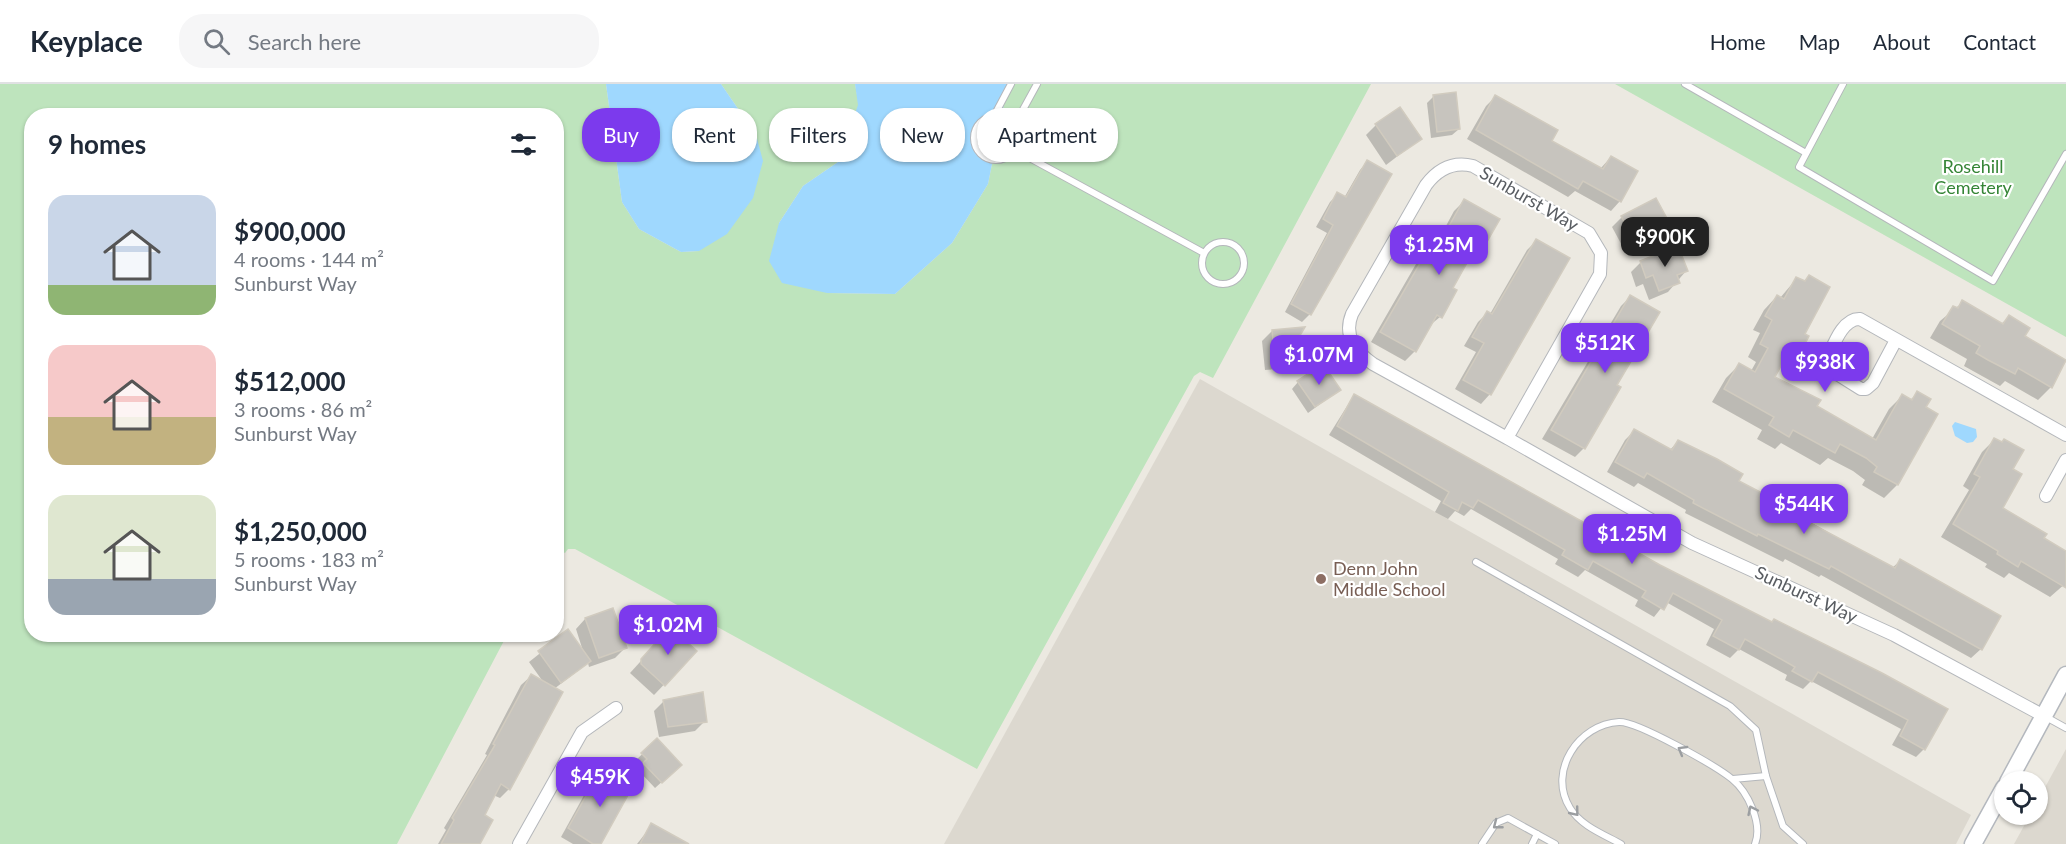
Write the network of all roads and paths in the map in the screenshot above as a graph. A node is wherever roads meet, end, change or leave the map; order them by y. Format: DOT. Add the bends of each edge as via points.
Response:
graph roads {
  1 [pos="1011,84"];
  2 [pos="1037,84"];
  3 [pos="1685,84"];
  4 [pos="1843,84"];
  5 [pos="998,108"];
  6 [pos="1024,108"];
  7 [pos="977,127"];
  8 [pos="977,148"];
  9 [pos="1806,153"];
  10 [pos="2066,154"];
  11 [pos="1037,162"];
  12 [pos="1204,253"];
  13 [pos="1896,340"];
  14 [pos="2066,435"];
  15 [pos="1507,438"];
  16 [pos="2066,460"];
  17 [pos="2046,496"];
  18 [pos="1476,562"];
  19 [pos="2066,675"];
  20 [pos="616,708"];
  21 [pos="2044,716"];
  22 [pos="2066,728"];
  23 [pos="2014,771"];
  24 [pos="1766,776"];
  25 [pos="1733,779"];
  26 [pos="1994,806"];
  27 [pos="1538,834"];
  28 [pos="523,843"];
  29 [pos="1482,844"];
  30 [pos="1532,844"];
  31 [pos="1555,844"];
  32 [pos="1621,844"];
  33 [pos="1755,844"];
  34 [pos="1802,844"];
  35 [pos="1973,844"];
  1 -- 5 [label="lane"];
  2 -- 6 [label="lane"];
  3 -- 9 [label="lane"];
  4 -- 9 [label="lane"];
  7 -- 8 [label="lane"];
  9 -- 10 [label="lane" via="1799,167 1993,281"];
  11 -- 12 [label="lane"];
  12 -- 12 [label="lane" via="1203,270 1220,284 1234,281 1244,270 1241,250 1230,242 1217,242"];
  13 -- 13 [label="street" via="1870,388 1861,389 1826,367 1846,323 1853,319 1860,319"];
  13 -- 14 [label="street"];
  15 -- 15 [label="street, Sunburst Way" via="1600,274 1601,253 1597,243 1579,228 1473,166 1451,165 1426,185 1352,315 1348,330 1355,348 1373,364"];
  15 -- 21 [label="street, Sunburst Way" via="1692,543 1894,635"];
  16 -- 17 [label="street"];
  18 -- 24 [label="lane" via="1731,706 1756,730"];
  19 -- 21 [label="street"];
  20 -- 28 [label="street" via="582,732"];
  21 -- 22 [label="lane"];
  21 -- 23 [label="street"];
  24 -- 25 [label="lane"];
  24 -- 34 [label="lane" via="1783,826"];
  25 -- 32 [label="lane, one-way" via="1647,730 1621,722 1599,725 1569,752 1562,788 1570,808 1586,825"];
  33 -- 25 [label="lane, one-way" via="1756,817"];
  26 -- 35 [label="street"];
  27 -- 29 [label="lane, one-way" via="1508,818 1496,823"];
  27 -- 30 [label="lane"];
  27 -- 31 [label="lane"];
}
